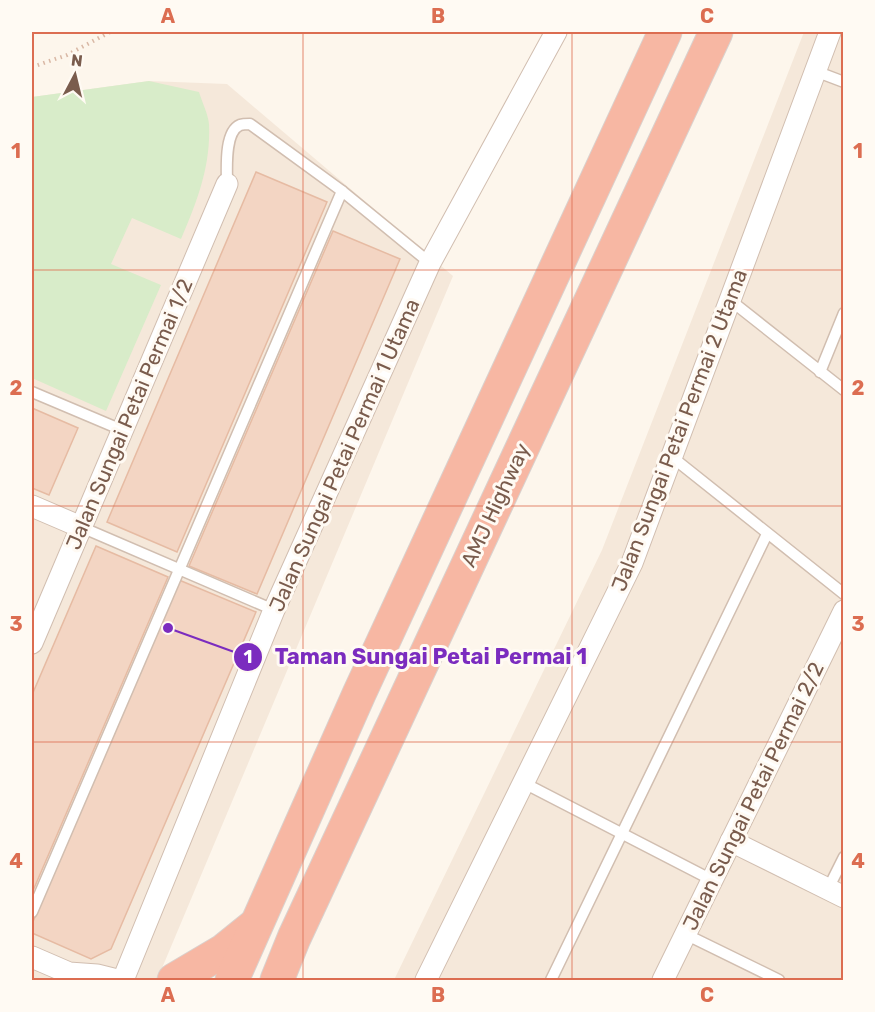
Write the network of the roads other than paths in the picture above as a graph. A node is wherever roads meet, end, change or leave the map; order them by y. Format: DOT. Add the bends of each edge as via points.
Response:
graph roads {
  1 [pos="556,32"];
  2 [pos="665,32"];
  3 [pos="716,32"];
  4 [pos="830,32"];
  5 [pos="815,71"];
  6 [pos="843,82"];
  7 [pos="226,184"];
  8 [pos="342,191"];
  9 [pos="430,263"];
  10 [pos="730,300"];
  11 [pos="843,313"];
  12 [pos="820,372"];
  13 [pos="843,390"];
  14 [pos="32,392"];
  15 [pos="122,430"];
  16 [pos="672,457"];
  17 [pos="32,506"];
  18 [pos="81,527"];
  19 [pos="767,534"];
  20 [pos="179,569"];
  21 [pos="843,594"];
  22 [pos="274,610"];
  23 [pos="843,611"];
  24 [pos="36,620"];
  25 [pos="32,643"];
  26 [pos="522,782"];
  27 [pos="621,834"];
  28 [pos="731,841"];
  29 [pos="843,857"];
  30 [pos="712,880"];
  31 [pos="836,893"];
  32 [pos="32,912"];
  33 [pos="256,924"];
  34 [pos="686,934"];
  35 [pos="294,938"];
  36 [pos="32,957"];
  37 [pos="72,977"];
  38 [pos="117,981"];
  39 [pos="123,981"];
  40 [pos="174,981"];
  41 [pos="232,981"];
  42 [pos="277,981"];
  43 [pos="295,981"];
  44 [pos="426,981"];
  45 [pos="550,981"];
  46 [pos="663,981"];
  47 [pos="779,981"];
  1 -- 9 [label="street, Jalan Sungai Petai Permai 1 Utama"];
  2 -- 33 [label="highway" via="358,694"];
  3 -- 35 [label="highway, AMJ Highway"];
  4 -- 5 [label="street, Jalan Sungai Petai Permai 2 Utama"];
  5 -- 6 [label="lane"];
  5 -- 10 [label="street, Jalan Sungai Petai Permai 2 Utama"];
  7 -- 8 [label="lane" via="229,140 240,125 250,124"];
  7 -- 15 [label="street, Jalan Sungai Petai Permai 1/2"];
  8 -- 9 [label="lane"];
  8 -- 20 [label="lane"];
  9 -- 22 [label="street, Jalan Sungai Petai Permai 1 Utama"];
  10 -- 12 [label="lane"];
  10 -- 16 [label="street, Jalan Sungai Petai Permai 2 Utama"];
  11 -- 12 [label="lane"];
  12 -- 13 [label="lane"];
  14 -- 15 [label="lane"];
  15 -- 18 [label="street, Jalan Sungai Petai Permai 1/2"];
  16 -- 19 [label="lane"];
  16 -- 26 [label="street, Jalan Sungai Petai Permai 2 Utama" via="632,563"];
  17 -- 18 [label="street"];
  18 -- 20 [label="lane"];
  18 -- 24 [label="street, Jalan Sungai Petai Permai 1/2"];
  19 -- 21 [label="lane"];
  19 -- 27 [label="lane"];
  20 -- 22 [label="lane"];
  20 -- 32 [label="lane"];
  22 -- 39 [label="street, Jalan Sungai Petai Permai 1 Utama"];
  23 -- 28 [label="street, Jalan Sungai Petai Permai 2/2"];
  24 -- 25 [label="street, Jalan Sungai Petai Permai 1/2"];
  26 -- 27 [label="lane"];
  26 -- 44 [label="street, Jalan Sungai Petai Permai 2 Utama"];
  27 -- 30 [label="lane"];
  27 -- 45 [label="lane"];
  28 -- 30 [label="street, Jalan Sungai Petai Permai 2/2"];
  28 -- 31 [label="street"];
  29 -- 31 [label="lane"];
  30 -- 34 [label="street, Jalan Sungai Petai Permai 2/2"];
  33 -- 40 [label="highway" via="223,951"];
  33 -- 41 [label="highway"];
  34 -- 46 [label="street, Jalan Sungai Petai Permai 2/2"];
  34 -- 47 [label="lane"];
  35 -- 42 [label="highway, AMJ Highway"];
  35 -- 43 [label="highway"];
  36 -- 37 [label="street"];
  37 -- 38 [label="street" via="97,975"];
}
